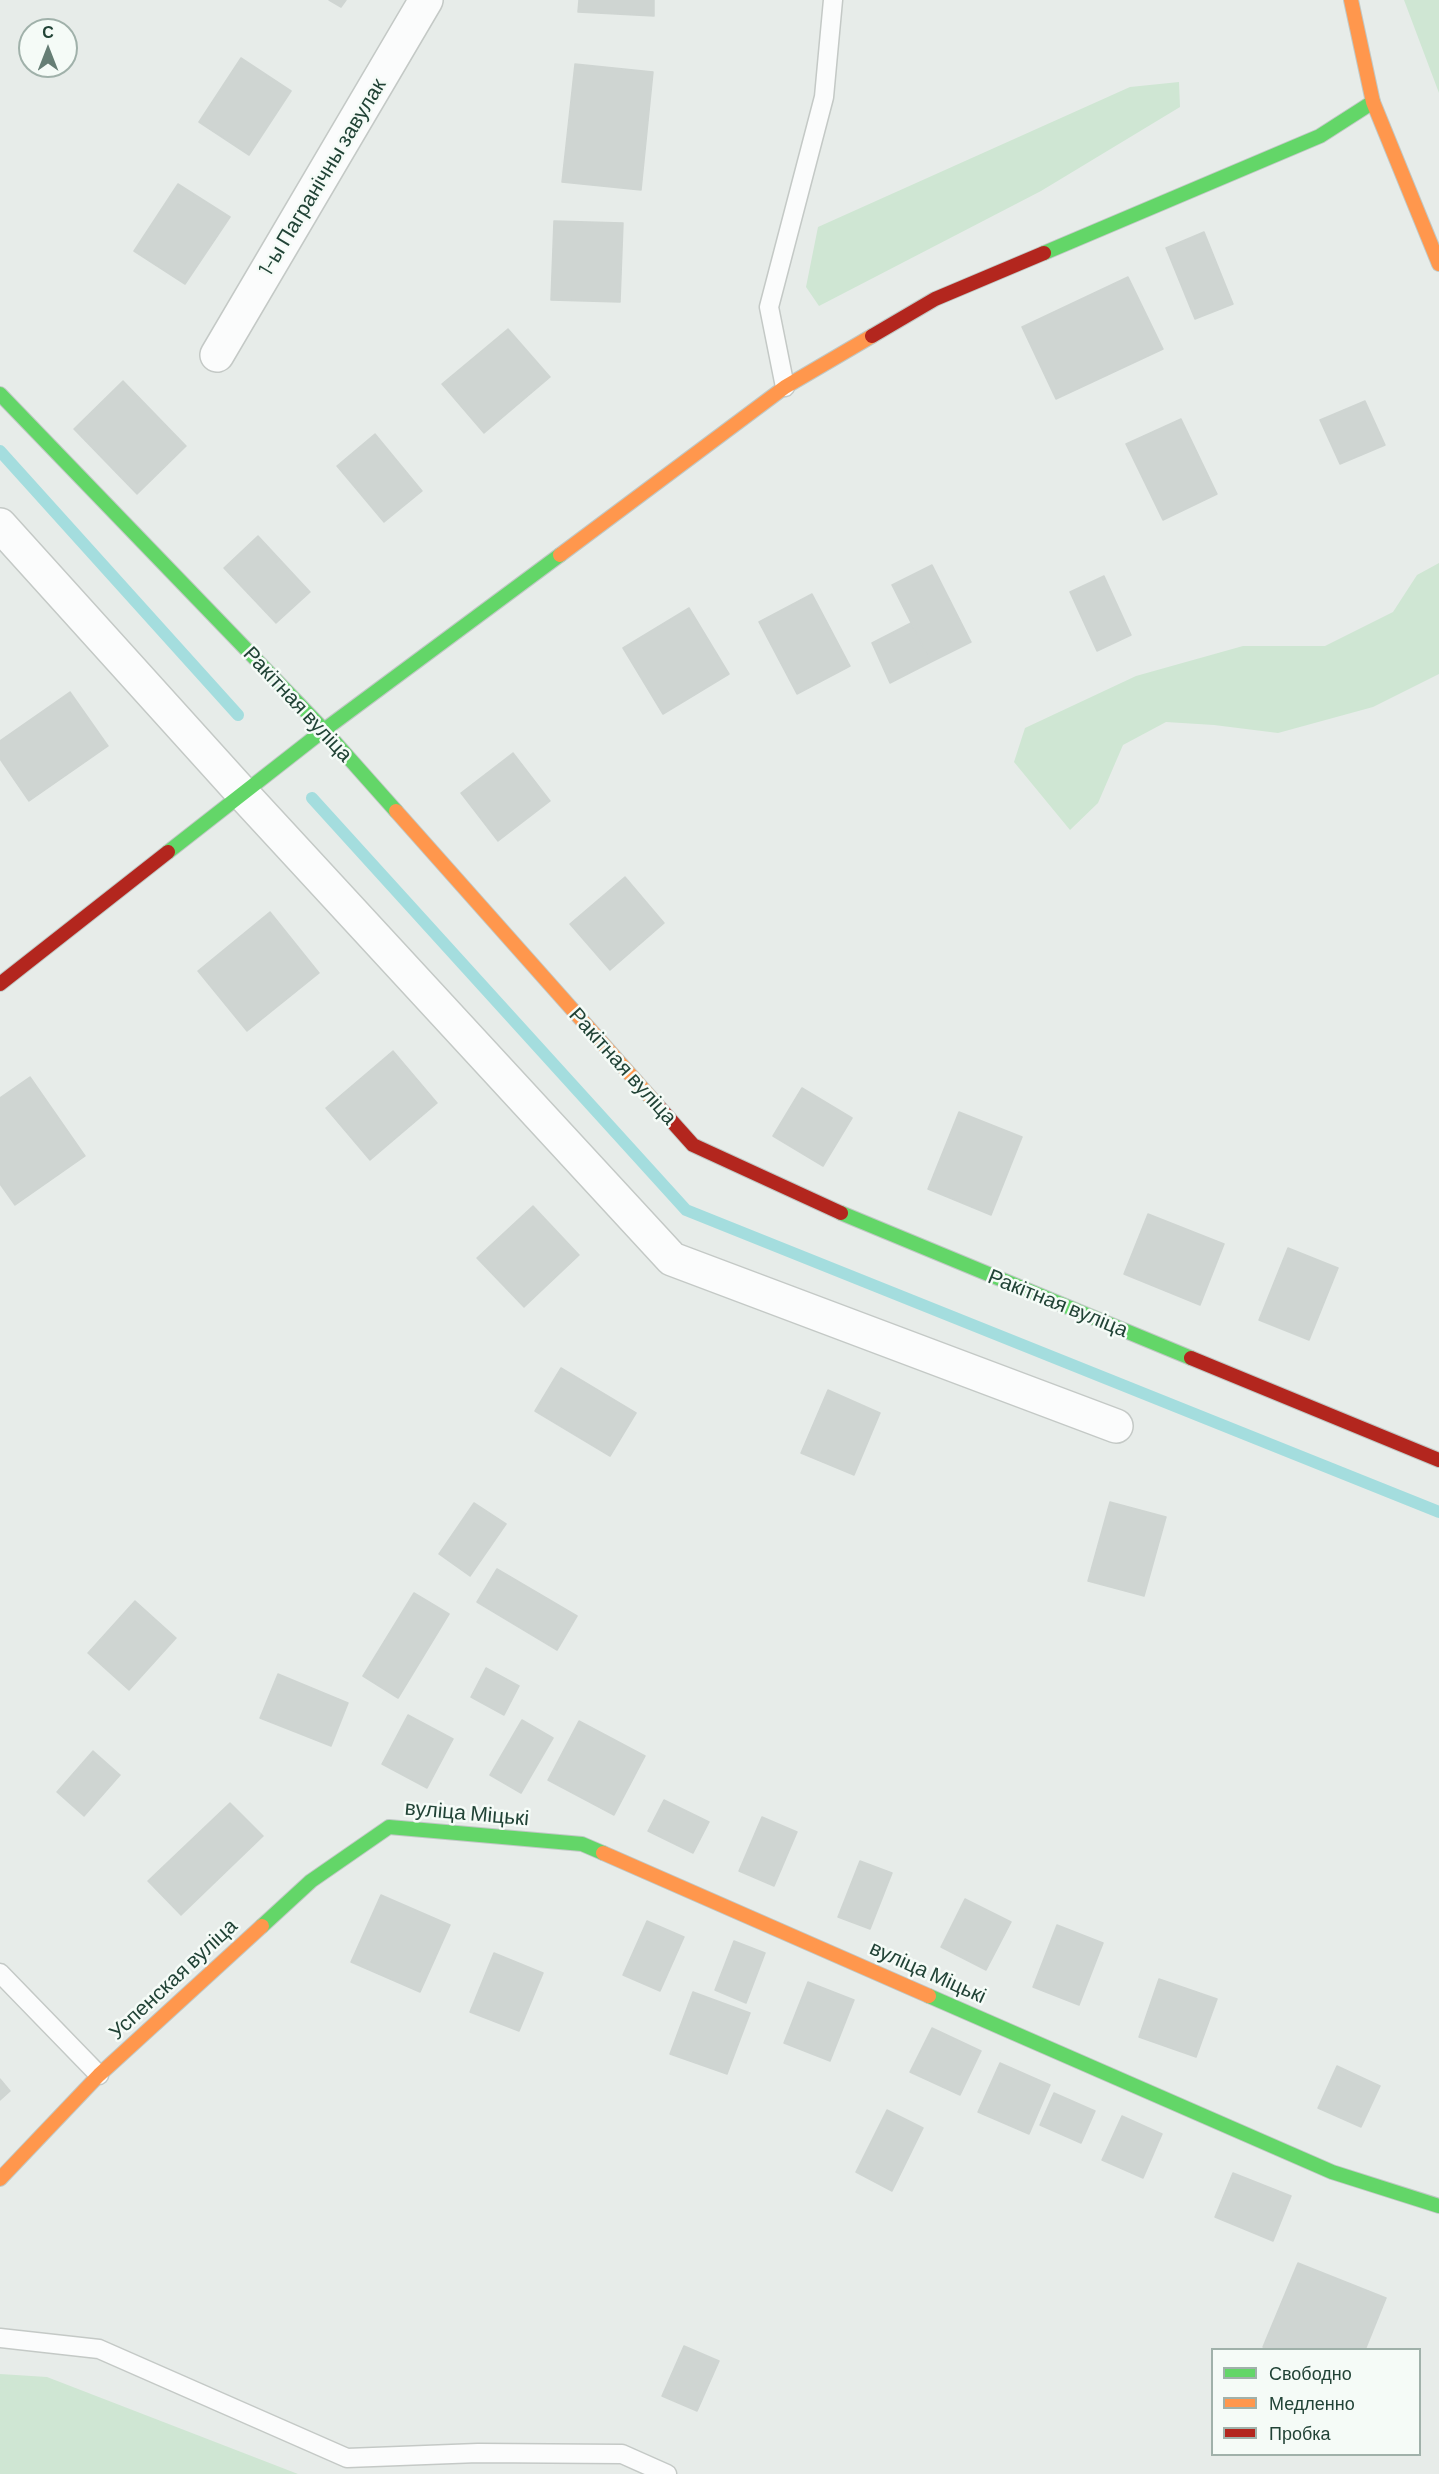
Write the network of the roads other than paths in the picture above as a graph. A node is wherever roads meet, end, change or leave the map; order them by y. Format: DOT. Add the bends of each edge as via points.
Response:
graph roads {
  1 [pos="426,0"];
  2 [pos="833,0"];
  3 [pos="1351,0"];
  4 [pos="1373,102"];
  5 [pos="1439,264"];
  6 [pos="217,354"];
  7 [pos="785,387"];
  8 [pos="0,394"];
  9 [pos="0,525"];
  10 [pos="324,730"];
  11 [pos="243,794"];
  12 [pos="0,984"];
  13 [pos="1116,1426"];
  14 [pos="1439,1460"];
  15 [pos="389,1827"];
  16 [pos="0,1973"];
  17 [pos="99,2076"];
  18 [pos="0,2179"];
  19 [pos="1439,2206"];
  20 [pos="0,2338"];
  21 [pos="667,2474"];
  1 -- 6 [label="street, 1-ы Пагранічны завулак"];
  2 -- 7 [label="lane" via="824,97 769,307"];
  3 -- 4 [label="street"];
  4 -- 5 [label="street"];
  4 -- 7 [label="street" via="1320,136 934,299"];
  7 -- 10 [label="street"];
  8 -- 10 [label="street, Ракітная вуліца"];
  9 -- 11 [label="street"];
  10 -- 11 [label="street"];
  10 -- 14 [label="street, Ракітная вуліца" via="693,1145 874,1228"];
  11 -- 12 [label="street"];
  11 -- 13 [label="street" via="672,1259"];
  15 -- 17 [label="street, Успенская вуліца" via="310,1881"];
  15 -- 19 [label="street, вуліца Міцькі" via="582,1844 1332,2172"];
  16 -- 17 [label="lane"];
  17 -- 18 [label="street, Успенская вуліца"];
  20 -- 21 [label="lane" via="99,2349 347,2458 478,2453 621,2454"];
}
